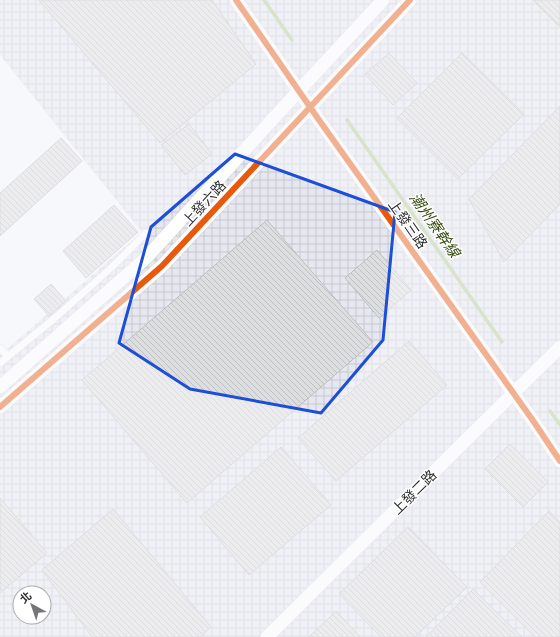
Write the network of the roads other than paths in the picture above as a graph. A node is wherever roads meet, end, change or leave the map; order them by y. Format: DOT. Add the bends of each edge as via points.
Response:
graph roads {
  1 [pos="236,0"];
  2 [pos="383,0"];
  3 [pos="410,0"];
  4 [pos="299,90"];
  5 [pos="310,107"];
  6 [pos="146,233"];
  7 [pos="560,347"];
  8 [pos="0,348"];
  9 [pos="8,356"];
  10 [pos="0,363"];
  11 [pos="0,387"];
  12 [pos="514,394"];
  13 [pos="0,407"];
  14 [pos="560,461"];
  15 [pos="267,637"];
  1 -- 4 [label="street, 上發三路"];
  2 -- 4 [label="street, 上發六路"];
  3 -- 5 [label="street, 上發六路"];
  4 -- 5 [label="street, 上發三路"];
  4 -- 11 [label="street, 上發六路" via="146,258"];
  5 -- 12 [label="street, 上發三路"];
  5 -- 13 [label="street, 上發六路" via="162,266"];
  6 -- 9 [label="lane" via="111,268"];
  7 -- 12 [label="street, 上發二路"];
  8 -- 9 [label="lane"];
  9 -- 10 [label="lane"];
  12 -- 14 [label="street, 上發三路"];
  12 -- 15 [label="street, 上發二路"];
}
